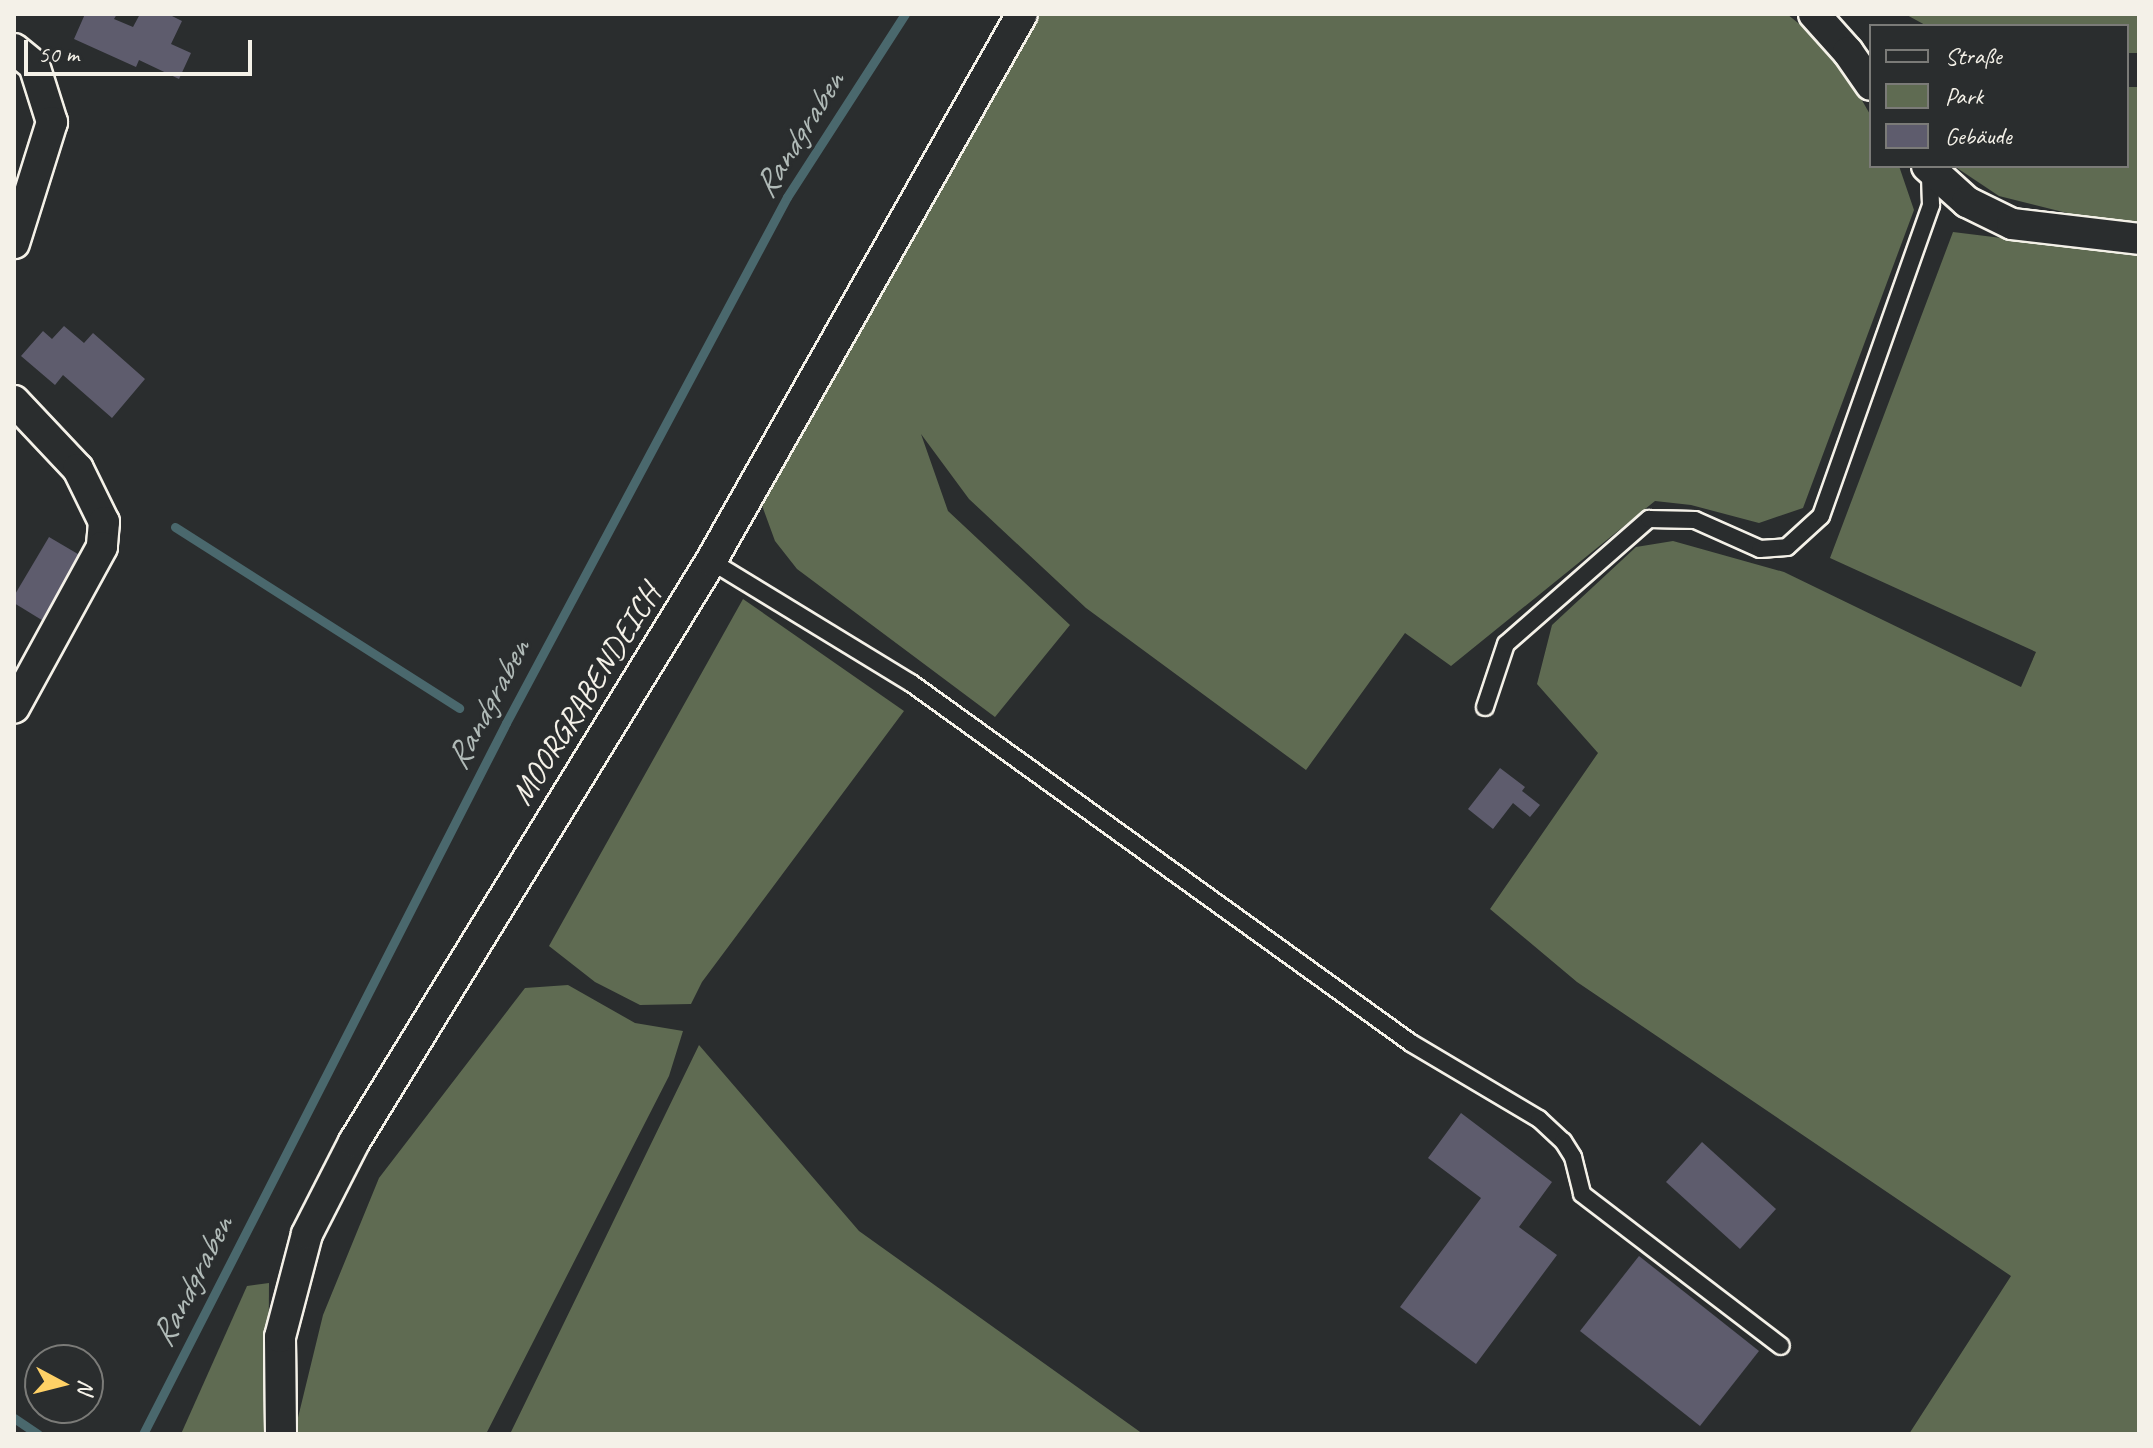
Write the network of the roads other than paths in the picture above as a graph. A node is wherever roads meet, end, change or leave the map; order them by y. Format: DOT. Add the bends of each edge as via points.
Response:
graph roads {
  1 [pos="1022,14"];
  2 [pos="1814,14"];
  3 [pos="14,49"];
  4 [pos="1869,82"];
  5 [pos="1928,168"];
  6 [pos="2139,239"];
  7 [pos="14,243"];
  8 [pos="14,401"];
  9 [pos="711,561"];
  10 [pos="1485,707"];
  11 [pos="14,708"];
  12 [pos="1781,1346"];
  13 [pos="281,1434"];
  1 -- 9 [label="street, MOORGRABENDEICH"];
  2 -- 4 [label="street"];
  3 -- 7 [label="street" via="34,65 52,122"];
  5 -- 6 [label="street" via="1967,202 2012,224"];
  5 -- 10 [label="lane" via="1931,205 1821,516 1787,547 1760,549 1695,520 1649,519 1506,644"];
  8 -- 11 [label="street" via="78,469 104,522 102,547"];
  9 -- 12 [label="lane" via="911,683 1398,1034 1539,1119 1573,1157 1582,1194"];
  9 -- 13 [label="street, MOORGRABENDEICH" via="354,1142 307,1234 280,1337"];
}
